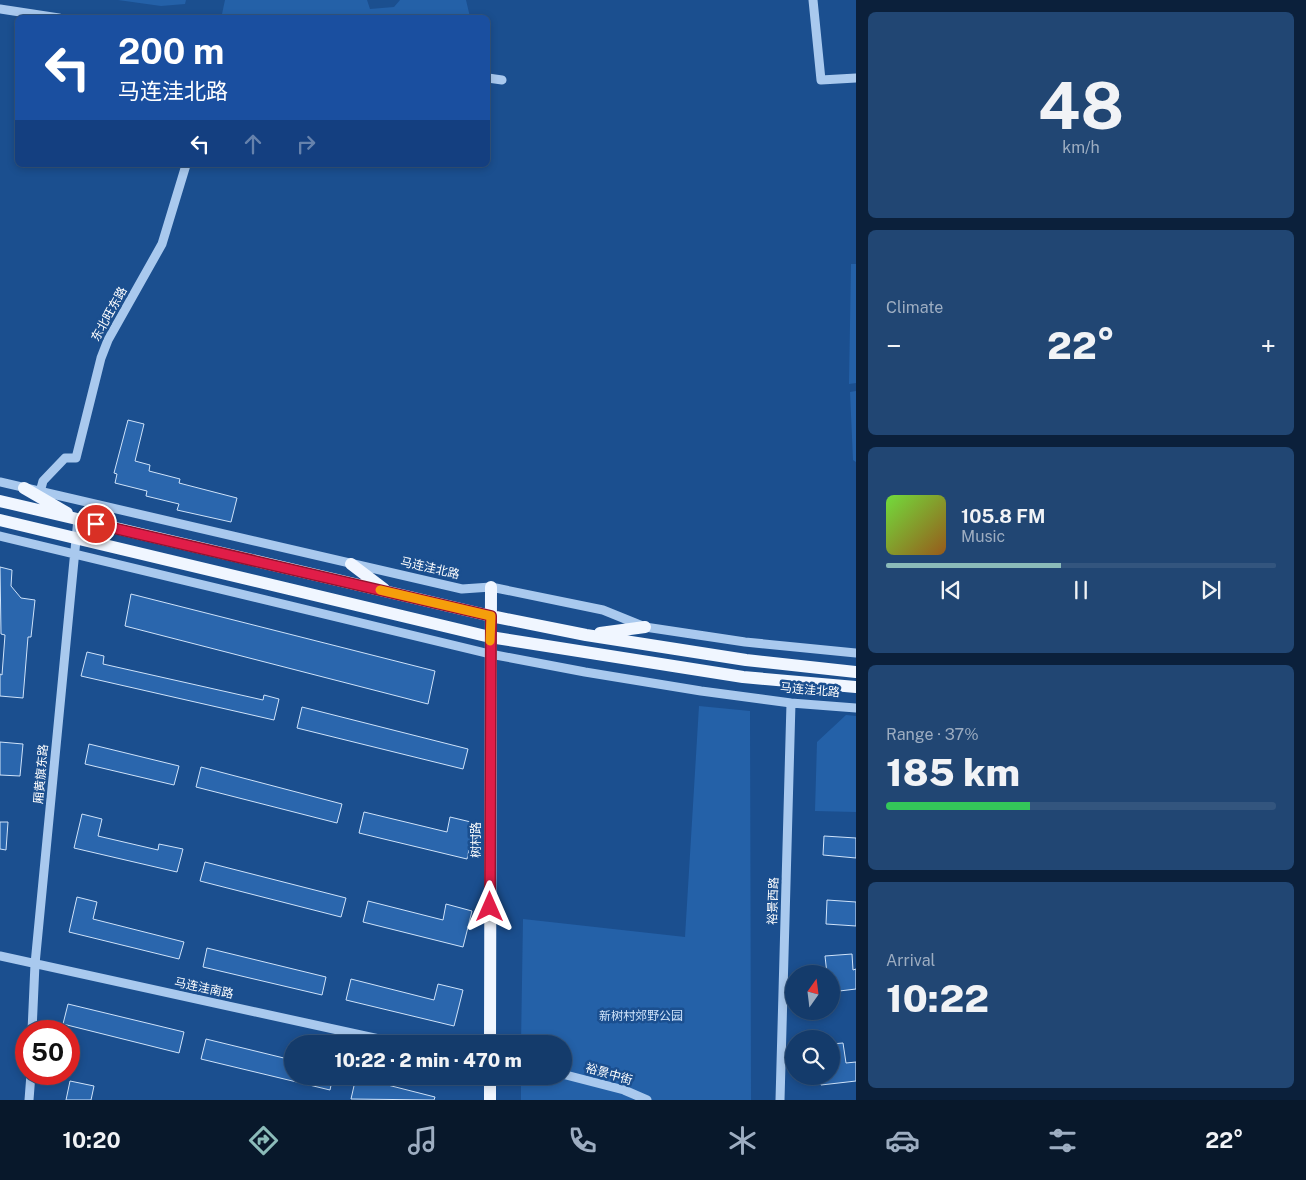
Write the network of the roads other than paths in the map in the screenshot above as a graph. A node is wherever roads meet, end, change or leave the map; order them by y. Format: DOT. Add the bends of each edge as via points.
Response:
graph roads {
  1 [pos="813,0"];
  2 [pos="0,10"];
  3 [pos="37,15"];
  4 [pos="490,78"];
  5 [pos="856,78"];
  6 [pos="502,80"];
  7 [pos="185,167"];
  8 [pos="0,482"];
  9 [pos="24,488"];
  10 [pos="40,492"];
  11 [pos="0,501"];
  12 [pos="0,520"];
  13 [pos="78,520"];
  14 [pos="0,536"];
  15 [pos="76,538"];
  16 [pos="74,554"];
  17 [pos="351,564"];
  18 [pos="492,587"];
  19 [pos="388,592"];
  20 [pos="491,616"];
  21 [pos="645,626"];
  22 [pos="586,634"];
  23 [pos="490,637"];
  24 [pos="856,653"];
  25 [pos="490,654"];
  26 [pos="856,672"];
  27 [pos="856,687"];
  28 [pos="791,703"];
  29 [pos="856,708"];
  30 [pos="0,956"];
  31 [pos="35,964"];
  32 [pos="32,1020"];
  33 [pos="361,1035"];
  34 [pos="490,1035"];
  35 [pos="572,1077"];
  36 [pos="30,1085"];
  37 [pos="490,1085"];
  38 [pos="29,1100"];
  39 [pos="490,1100"];
  40 [pos="647,1100"];
  41 [pos="780,1100"];
  1 -- 5 [label="street" via="822,80"];
  2 -- 3 [label="street"];
  4 -- 6 [label="street"];
  7 -- 10 [label="street, 东北旺东路" via="162,244 101,358 76,458 65,458 43,481"];
  8 -- 9 [label="street, 马连洼北路"];
  9 -- 10 [label="street, 马连洼北路"];
  9 -- 13 [label="main road"];
  10 -- 17 [label="street, 马连洼北路"];
  11 -- 13 [label="main road, 马连洼北路"];
  12 -- 15 [label="main road, 马连洼北路"];
  13 -- 15 [label="street, 厢黄旗东路"];
  13 -- 19 [label="main road, 马连洼北路"];
  14 -- 16 [label="street, 马连洼北路"];
  15 -- 16 [label="street, 厢黄旗东路"];
  15 -- 23 [label="main road, 马连洼北路"];
  16 -- 25 [label="street, 马连洼北路"];
  16 -- 31 [label="street, 厢黄旗东路"];
  17 -- 18 [label="street, 马连洼北路" via="462,589"];
  17 -- 19 [label="main road"];
  18 -- 20 [label="main road, 树村路"];
  18 -- 21 [label="street, 马连洼北路" via="604,610"];
  19 -- 20 [label="main road, 马连洼北路"];
  20 -- 22 [label="main road, 马连洼北路"];
  20 -- 23 [label="main road, 树村路"];
  21 -- 22 [label="main road"];
  21 -- 24 [label="street, 马连洼北路" via="745,642"];
  22 -- 26 [label="main road, 马连洼北路" via="746,660"];
  23 -- 25 [label="main road, 树村路"];
  23 -- 27 [label="main road, 马连洼北路" via="743,677"];
  25 -- 28 [label="street, 马连洼北路" via="585,672"];
  25 -- 34 [label="main road, 树村路"];
  28 -- 29 [label="street, 马连洼北路"];
  28 -- 41 [label="street, 裕景西路"];
  30 -- 31 [label="street, 马连洼南路"];
  31 -- 32 [label="street, 厢黄旗东路"];
  31 -- 33 [label="street, 马连洼南路"];
  35 -- 40 [label="street, 裕景中街" via="624,1090"];
  36 -- 38 [label="street"];
  37 -- 39 [label="main road"];
}
